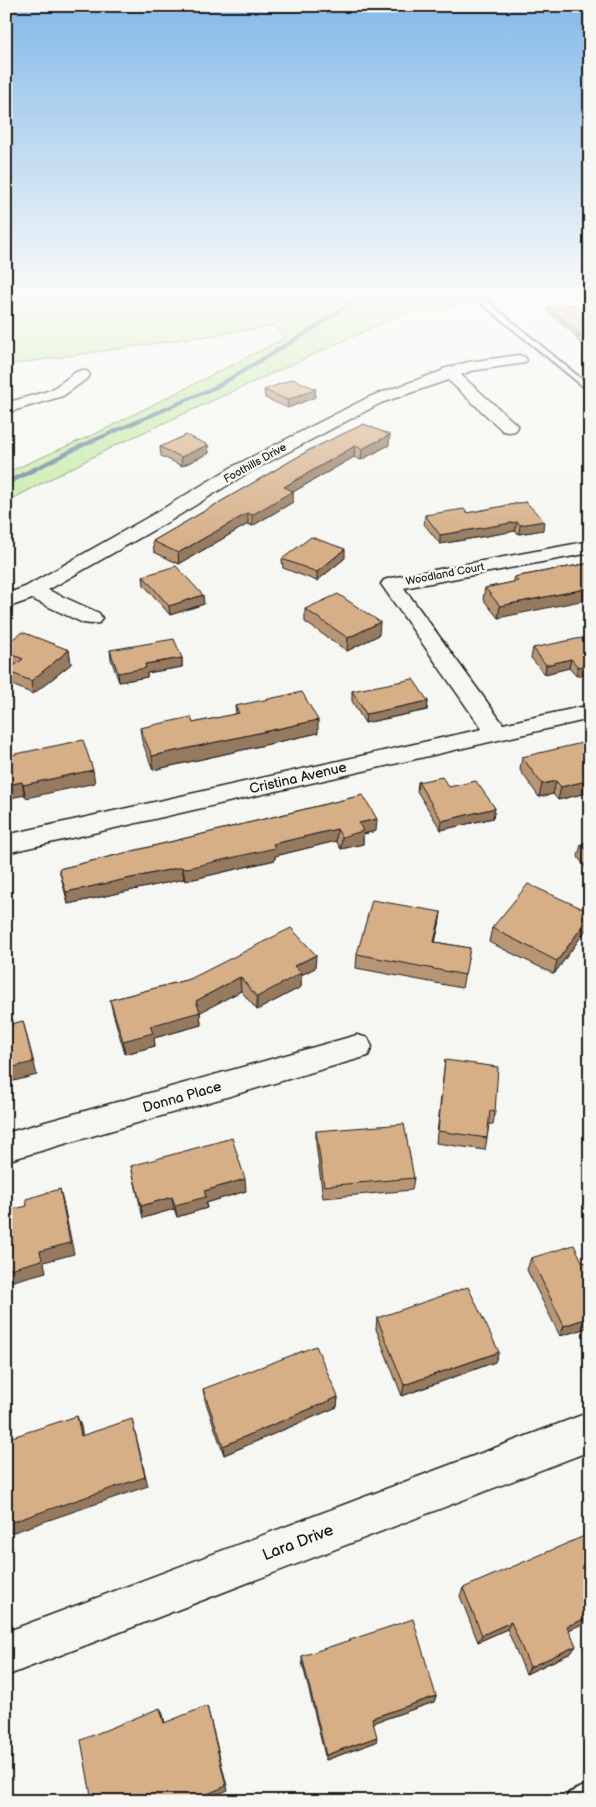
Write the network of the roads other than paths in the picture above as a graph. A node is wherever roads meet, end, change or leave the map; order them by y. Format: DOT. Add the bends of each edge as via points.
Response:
graph roads {
  1 [pos="79,377"];
  2 [pos="435,377"];
  3 [pos="455,377"];
  4 [pos="575,377"];
  5 [pos="590,390"];
  6 [pos="6,408"];
  7 [pos="509,427"];
  8 [pos="590,547"];
  9 [pos="32,591"];
  10 [pos="6,602"];
  11 [pos="91,618"];
  12 [pos="590,712"];
  13 [pos="497,733"];
  14 [pos="6,844"];
  15 [pos="357,1047"];
  16 [pos="6,1146"];
  17 [pos="590,1431"];
  18 [pos="6,1654"];
  19 [pos="590,1795"];
  20 [pos="577,1801"];
  1 -- 6 [label="street" via="57,393"];
  2 -- 9 [label="street, Foothills Drive" via="375,400 238,471"];
  3 -- 7 [label="street"];
  4 -- 5 [label="lane"];
  8 -- 13 [label="street, Woodland Court" via="391,584"];
  9 -- 10 [label="street, Foothills Drive"];
  9 -- 11 [label="street"];
  12 -- 13 [label="street, Cristina Avenue"];
  13 -- 14 [label="street, Cristina Avenue"];
  15 -- 16 [label="street, Donna Place"];
  17 -- 18 [label="street, Lara Drive"];
  19 -- 20 [label="lane"];
}
